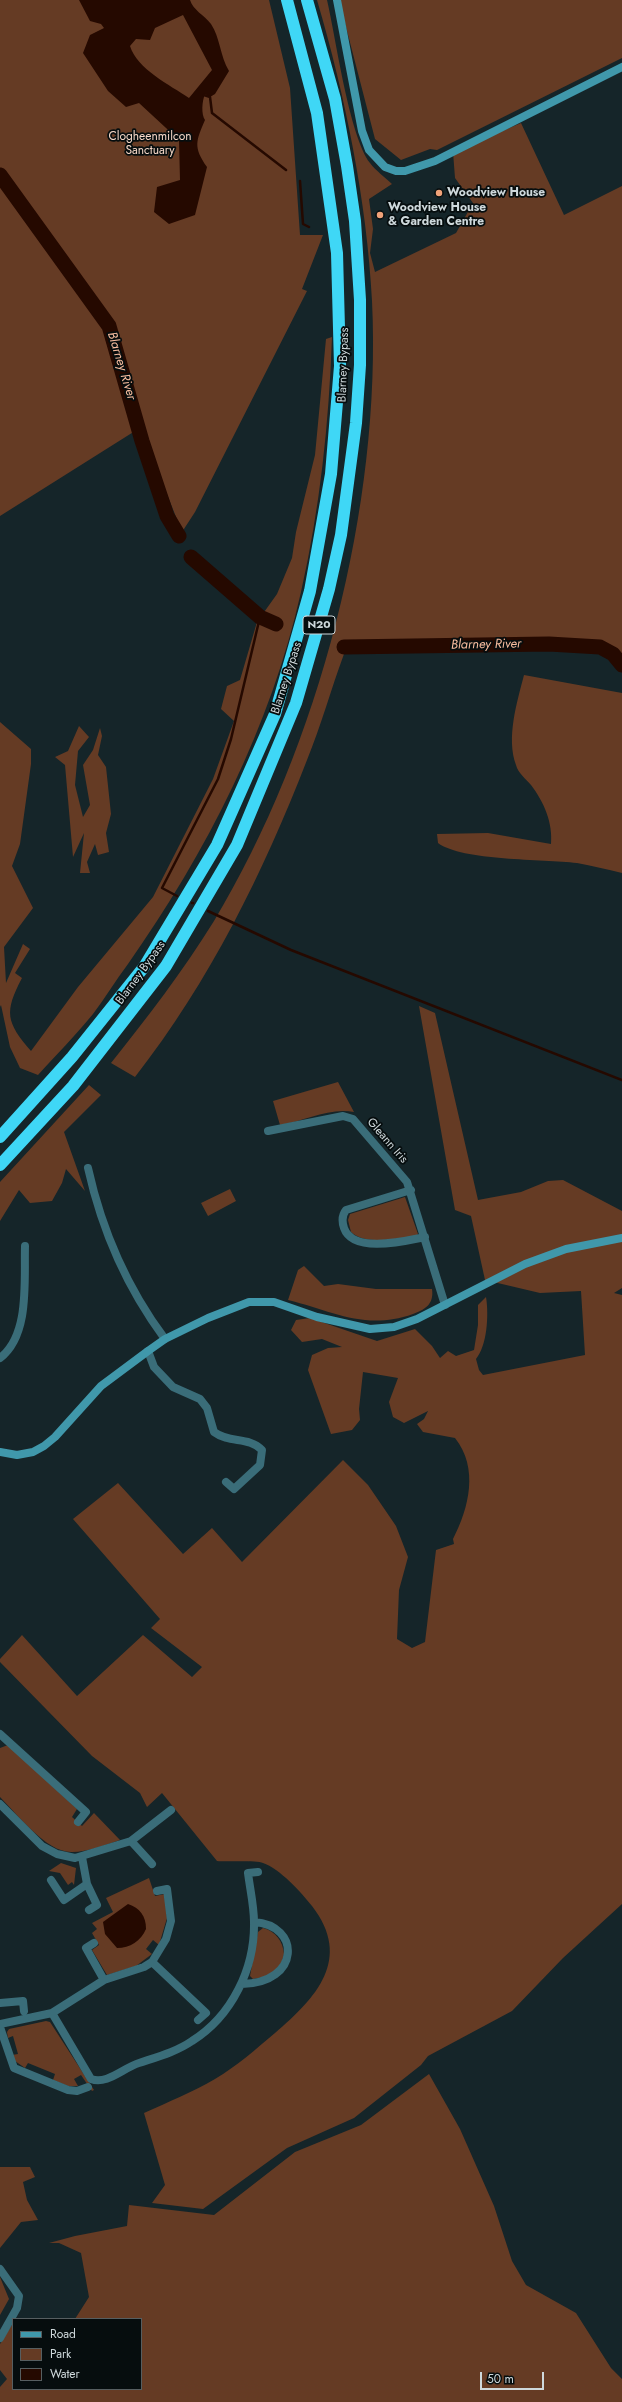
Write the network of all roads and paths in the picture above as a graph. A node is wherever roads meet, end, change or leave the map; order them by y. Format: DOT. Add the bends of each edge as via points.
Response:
graph roads {
  1 [pos="287,0"];
  2 [pos="307,0"];
  3 [pos="337,0"];
  4 [pos="622,67"];
  5 [pos="268,1131"];
  6 [pos="0,1137"];
  7 [pos="0,1165"];
  8 [pos="88,1168"];
  9 [pos="411,1190"];
  10 [pos="425,1237"];
  11 [pos="622,1238"];
  12 [pos="25,1246"];
  13 [pos="445,1306"];
  14 [pos="165,1339"];
  15 [pos="148,1351"];
  16 [pos="0,1358"];
  17 [pos="0,1452"];
  18 [pos="226,1482"];
  19 [pos="0,1735"];
  20 [pos="0,1804"];
  21 [pos="171,1810"];
  22 [pos="78,1822"];
  23 [pos="132,1841"];
  24 [pos="82,1858"];
  25 [pos="152,1864"];
  26 [pos="258,1872"];
  27 [pos="51,1880"];
  28 [pos="87,1884"];
  29 [pos="157,1891"];
  30 [pos="89,1910"];
  31 [pos="254,1922"];
  32 [pos="94,1943"];
  33 [pos="152,1962"];
  34 [pos="104,1980"];
  35 [pos="242,1984"];
  36 [pos="0,2003"];
  37 [pos="24,2011"];
  38 [pos="52,2013"];
  39 [pos="198,2020"];
  40 [pos="0,2025"];
  41 [pos="88,2087"];
  42 [pos="0,2269"];
  43 [pos="0,2338"];
  1 -- 6 [label="highway, Blarney Bypass / N20" via="317,113 337,252 340,366 331,474 310,591 275,714 217,845 144,967 72,1057"];
  2 -- 7 [label="highway, Blarney Bypass / N20" via="335,99 347,166 355,221 360,300 360,365 356,423 341,535 329,589 296,703 237,845 166,966 73,1086"];
  3 -- 4 [label="street" via="362,131 372,154 390,170 405,171 435,161"];
  5 -- 9 [label="street, Gleann Iris" via="344,1116 353,1119"];
  8 -- 14 [label="street" via="101,1217 122,1270"];
  9 -- 10 [label="street, Gleann Iris"];
  9 -- 10 [label="street" via="346,1210 343,1225 346,1232 360,1243 408,1242"];
  10 -- 13 [label="street, Gleann Iris"];
  11 -- 13 [label="street" via="566,1249 537,1260"];
  12 -- 16 [label="street" via="22,1322 11,1349"];
  13 -- 14 [label="street" via="394,1327 370,1329 323,1318 274,1302 249,1302"];
  14 -- 15 [label="street"];
  15 -- 17 [label="street" via="101,1386 44,1446 33,1452 17,1455"];
  15 -- 18 [label="street" via="154,1367 173,1388 200,1399 207,1408 214,1432 230,1440 249,1441 262,1450 260,1465 234,1489"];
  19 -- 22 [label="street" via="86,1812"];
  20 -- 24 [label="street" via="42,1846 57,1854"];
  21 -- 23 [label="street"];
  23 -- 24 [label="street"];
  23 -- 25 [label="street"];
  24 -- 28 [label="street"];
  26 -- 31 [label="street" via="248,1873"];
  27 -- 28 [label="street" via="64,1900"];
  28 -- 30 [label="street" via="97,1905"];
  29 -- 33 [label="street" via="167,1889 171,1921 166,1939"];
  31 -- 35 [label="street" via="250,1955"];
  31 -- 35 [label="street" via="265,1923 276,1930 284,1939 288,1949 288,1960 283,1970 274,1976 263,1981"];
  32 -- 34 [label="street" via="86,1948"];
  33 -- 34 [label="street"];
  33 -- 39 [label="street" via="206,2013"];
  34 -- 38 [label="street"];
  35 -- 38 [label="street" via="219,2019 192,2042 126,2068 105,2080 91,2079"];
  36 -- 37 [label="street" via="23,2001"];
  38 -- 40 [label="street"];
  40 -- 41 [label="street" via="14,2068 68,2090 77,2091"];
  42 -- 43 [label="street" via="18,2296 17,2308"];
}
